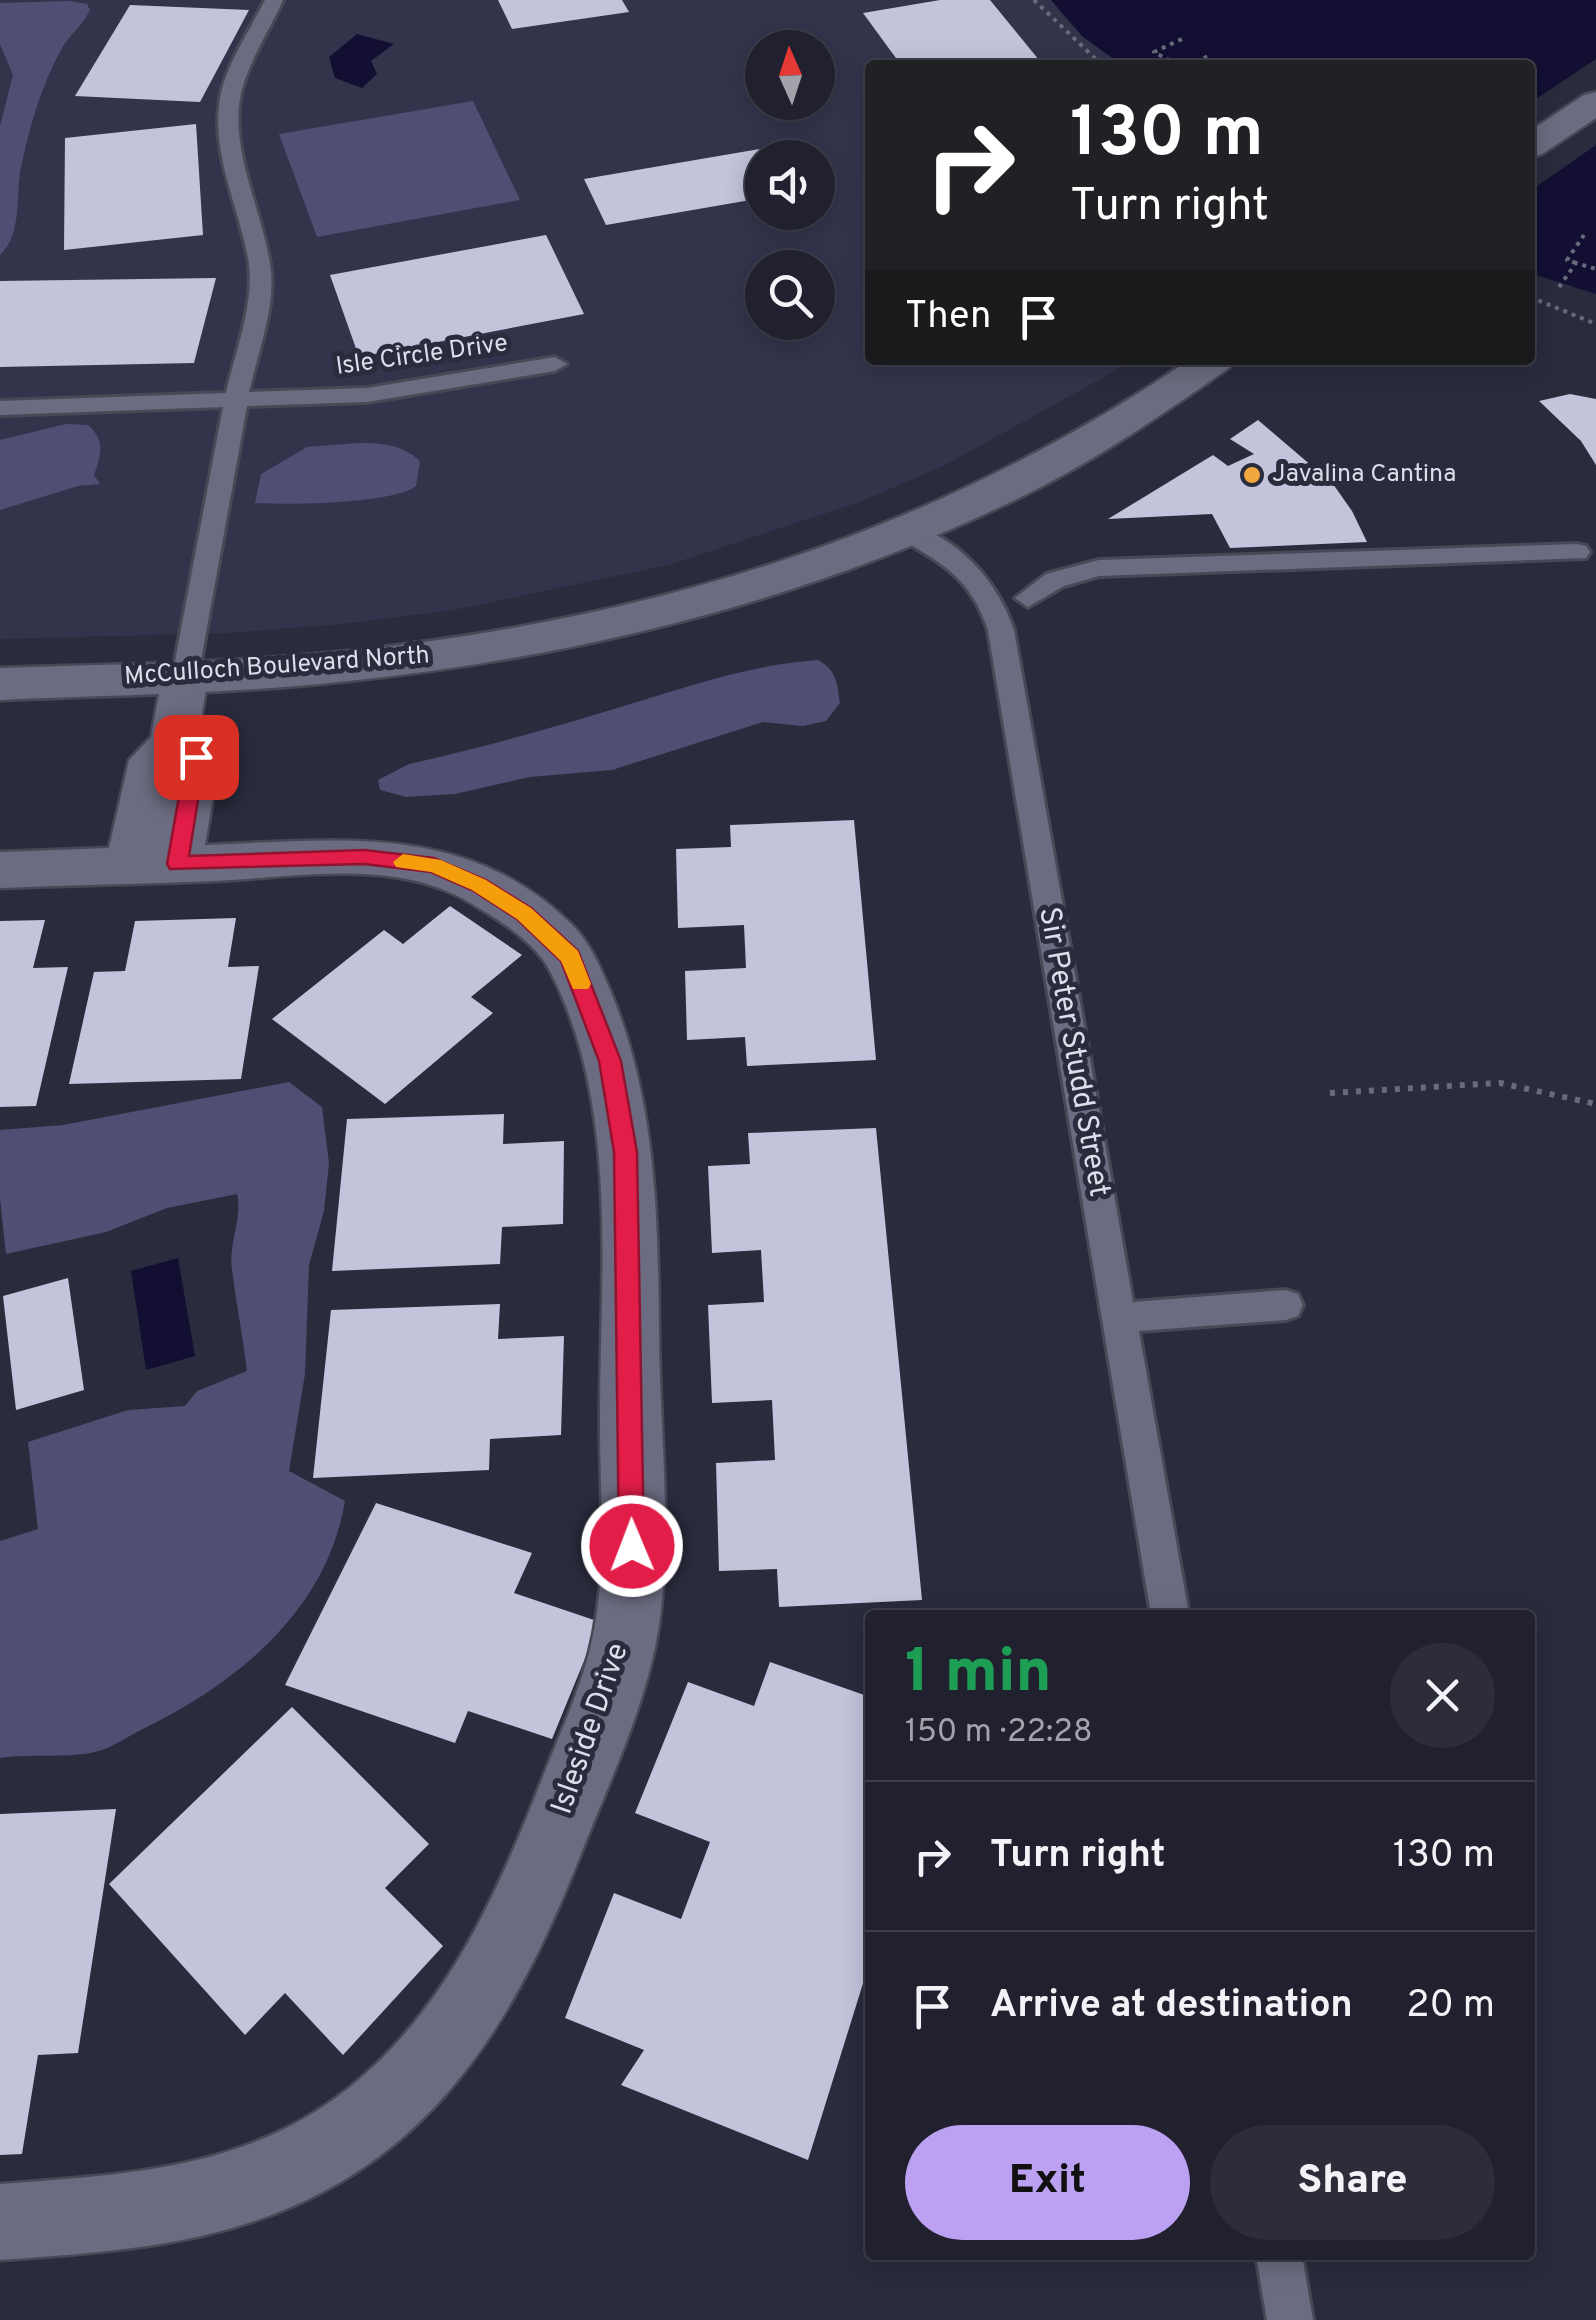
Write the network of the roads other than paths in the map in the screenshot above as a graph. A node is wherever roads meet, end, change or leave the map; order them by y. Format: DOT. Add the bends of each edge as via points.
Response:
graph roads {
  1 [pos="274,0"];
  2 [pos="1596,102"];
  3 [pos="1535,144"];
  4 [pos="556,364"];
  5 [pos="1208,365"];
  6 [pos="236,400"];
  7 [pos="0,408"];
  8 [pos="906,531"];
  9 [pos="1577,552"];
  10 [pos="1028,598"];
  11 [pos="185,677"];
  12 [pos="0,684"];
  13 [pos="173,744"];
  14 [pos="177,864"];
  15 [pos="129,865"];
  16 [pos="0,870"];
  17 [pos="1286,1305"];
  18 [pos="1119,1318"];
  19 [pos="1169,1610"];
  20 [pos="0,2222"];
  21 [pos="1280,2260"];
  22 [pos="1290,2320"];
  1 -- 6 [label="lane" via="229,105 230,146 261,280"];
  2 -- 3 [label="street"];
  4 -- 6 [label="lane, Isle Circle Drive" via="393,393"];
  5 -- 8 [label="street, McCulloch Boulevard North" via="1088,444"];
  6 -- 7 [label="lane, Isle Circle Drive"];
  6 -- 11 [label="lane"];
  8 -- 11 [label="street, McCulloch Boulevard North" via="715,596 597,626 365,664"];
  8 -- 18 [label="lane, Sir Peter Studd Street" via="970,569 1001,630"];
  9 -- 10 [label="lane" via="1099,568 1055,580"];
  11 -- 12 [label="street, McCulloch Boulevard North"];
  11 -- 13 [label="street"];
  13 -- 14 [label="street" via="196,757"];
  13 -- 15 [label="street" via="153,760"];
  14 -- 15 [label="street, Isleside Drive"];
  14 -- 20 [label="street, Isleside Drive" via="364,857 434,865 524,914 570,957 610,1061 626,1152 632,1546 623,1645 534,1890 499,1960 443,2044 388,2103 308,2162 232,2192 144,2211"];
  15 -- 16 [label="street, Isleside Drive"];
  17 -- 18 [label="lane"];
  18 -- 19 [label="lane, Sir Peter Studd Street"];
  21 -- 22 [label="lane"];
}
